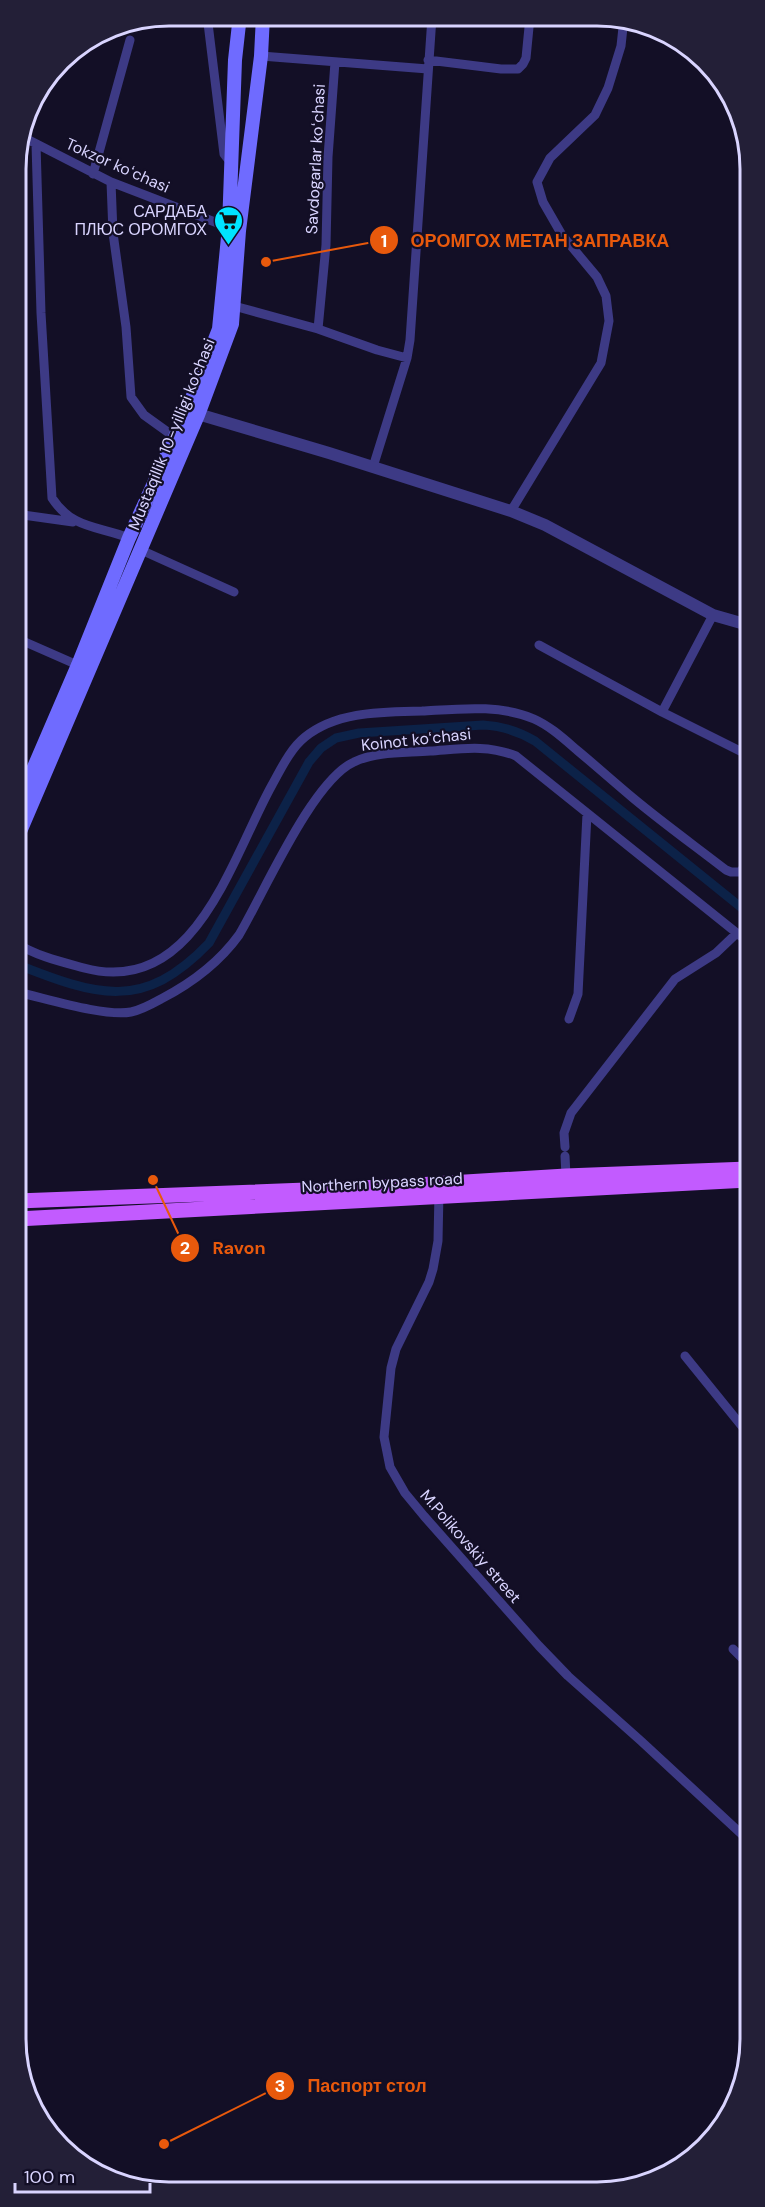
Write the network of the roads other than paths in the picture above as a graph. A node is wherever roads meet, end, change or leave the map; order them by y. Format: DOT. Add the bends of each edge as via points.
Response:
graph roads {
  1 [pos="208,26"];
  2 [pos="239,26"];
  3 [pos="262,26"];
  4 [pos="431,26"];
  5 [pos="529,26"];
  6 [pos="623,28"];
  7 [pos="130,40"];
  8 [pos="261,56"];
  9 [pos="334,62"];
  10 [pos="428,64"];
  11 [pos="29,140"];
  12 [pos="36,144"];
  13 [pos="232,164"];
  14 [pos="93,174"];
  15 [pos="111,182"];
  16 [pos="234,229"];
  17 [pos="234,306"];
  18 [pos="318,329"];
  19 [pos="407,358"];
  20 [pos="193,413"];
  21 [pos="176,438"];
  22 [pos="373,467"];
  23 [pos="511,511"];
  24 [pos="26,515"];
  25 [pos="75,522"];
  26 [pos="129,538"];
  27 [pos="141,550"];
  28 [pos="234,592"];
  29 [pos="713,615"];
  30 [pos="740,623"];
  31 [pos="26,642"];
  32 [pos="539,645"];
  33 [pos="84,668"];
  34 [pos="662,712"];
  35 [pos="740,751"];
  36 [pos="26,789"];
  37 [pos="587,814"];
  38 [pos="26,816"];
  39 [pos="740,872"];
  40 [pos="737,933"];
  41 [pos="740,935"];
  42 [pos="26,947"];
  43 [pos="26,994"];
  44 [pos="569,1019"];
  45 [pos="739,1169"];
  46 [pos="566,1176"];
  47 [pos="739,1180"];
  48 [pos="439,1190"];
  49 [pos="26,1201"];
  50 [pos="26,1218"];
  51 [pos="685,1356"];
  52 [pos="739,1423"];
  53 [pos="733,1649"];
  54 [pos="739,1655"];
  55 [pos="739,1833"];
  1 -- 13 [label="street" via="224,154"];
  2 -- 13 [label="main road, Mustaqillik 10-yilligi ko'chasi"];
  3 -- 8 [label="main road, Mustaqillik 10-yilligi ko'chasi"];
  4 -- 10 [label="street"];
  5 -- 10 [label="street, Savdogarlar koʻchasi" via="526,58 518,69"];
  6 -- 23 [label="street" via="618,58 595,115 550,158 537,182 543,202 562,235 597,277 606,296 609,321 601,363"];
  7 -- 14 [label="street"];
  8 -- 9 [label="street, Savdogarlar koʻchasi"];
  8 -- 16 [label="main road, Mustaqillik 10-yilligi ko'chasi"];
  9 -- 10 [label="street, Savdogarlar koʻchasi"];
  9 -- 18 [label="street, Savdogarlar koʻchasi"];
  10 -- 19 [label="street" via="414,307"];
  11 -- 12 [label="street, Tokzor koʻchasi"];
  12 -- 14 [label="street, Tokzor koʻchasi"];
  12 -- 25 [label="street" via="50,484 52,498"];
  13 -- 16 [label="main road, Mustaqillik 10-yilligi ko'chasi"];
  14 -- 15 [label="street, Tokzor koʻchasi"];
  15 -- 16 [label="street, Tokzor koʻchasi"];
  15 -- 21 [label="street" via="131,397 144,415"];
  16 -- 17 [label="main road, Mustaqillik 10-yilligi ko'chasi"];
  16 -- 20 [label="main road, Mustaqillik 10-yilligi ko'chasi" via="219,328"];
  17 -- 18 [label="street"];
  17 -- 20 [label="main road, Mustaqillik 10-yilligi ko'chasi" via="232,324"];
  18 -- 19 [label="street"];
  19 -- 22 [label="street"];
  20 -- 21 [label="main road, Mustaqillik 10-yilligi ko'chasi"];
  20 -- 22 [label="street"];
  20 -- 27 [label="main road, Mustaqillik 10-yilligi ko'chasi"];
  21 -- 26 [label="main road, Mustaqillik 10-yilligi ko'chasi"];
  22 -- 23 [label="street"];
  23 -- 29 [label="street" via="545,525"];
  24 -- 25 [label="street"];
  25 -- 26 [label="street"];
  26 -- 33 [label="main road, Mustaqillik 10-yilligi ko'chasi"];
  27 -- 28 [label="street"];
  27 -- 33 [label="main road, Mustaqillik 10-yilligi ko'chasi"];
  29 -- 30 [label="street"];
  29 -- 34 [label="street"];
  31 -- 33 [label="street"];
  32 -- 34 [label="street"];
  33 -- 36 [label="main road, Mustaqillik 10-yilligi ko'chasi"];
  33 -- 38 [label="main road, Mustaqillik 10-yilligi ko'chasi"];
  34 -- 35 [label="street"];
  37 -- 40 [label="street, Koinot koʻchasi"];
  37 -- 43 [label="street, Koinot koʻchasi" via="516,756 501,750 462,748 357,760 343,767 321,791 239,935 225,954 199,976 171,994 130,1012 81,1007"];
  37 -- 44 [label="street" via="578,994"];
  39 -- 42 [label="street" via="726,870 537,720 488,709 382,712 333,722 303,738 279,773 205,916 185,941 160,960 135,972 107,973 66,963"];
  40 -- 41 [label="street, Koinot koʻchasi"];
  40 -- 46 [label="street" via="716,953 675,979 571,1113 564,1133"];
  45 -- 46 [label="main road, Northern bypass road"];
  46 -- 48 [label="main road, Northern bypass road"];
  47 -- 48 [label="main road, Northern bypass road"];
  48 -- 49 [label="main road, Northern bypass road" via="374,1188"];
  48 -- 50 [label="main road, Northern bypass road"];
  48 -- 55 [label="street, M.Polikovskiy street" via="433,1269 396,1348 391,1368 384,1437 390,1467 423,1516 539,1646"];
  51 -- 52 [label="street"];
  53 -- 54 [label="street"];
}
